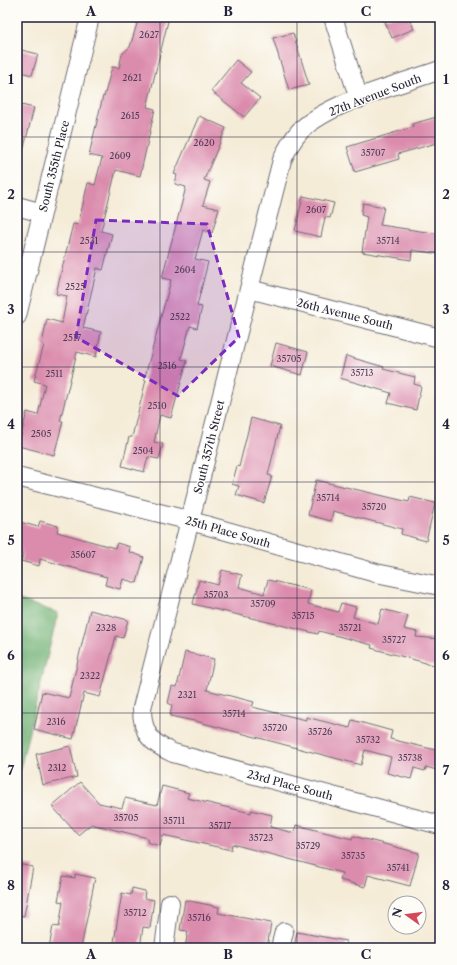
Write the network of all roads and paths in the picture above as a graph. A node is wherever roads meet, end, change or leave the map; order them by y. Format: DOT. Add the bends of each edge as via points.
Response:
graph roads {
  1 [pos="90,17"];
  2 [pos="333,17"];
  3 [pos="440,70"];
  4 [pos="359,99"];
  5 [pos="282,160"];
  6 [pos="17,206"];
  7 [pos="42,213"];
  8 [pos="249,289"];
  9 [pos="17,316"];
  10 [pos="440,338"];
  11 [pos="17,477"];
  12 [pos="190,521"];
  13 [pos="440,586"];
  14 [pos="147,734"];
  15 [pos="440,825"];
  16 [pos="170,903"];
  17 [pos="164,948"];
  1 -- 7 [label="street, South 355th Place"];
  2 -- 4 [label="street"];
  3 -- 4 [label="street, 27th Avenue South"];
  4 -- 5 [label="street, 27th Avenue South" via="316,119 290,144"];
  5 -- 8 [label="street, South 357th Street"];
  6 -- 7 [label="street"];
  7 -- 9 [label="street, South 355th Place"];
  8 -- 10 [label="street, 26th Avenue South"];
  8 -- 12 [label="street, South 357th Street"];
  11 -- 12 [label="street, 25th Place South"];
  12 -- 13 [label="street, 25th Place South" via="376,573"];
  12 -- 14 [label="street, South 357th Street" via="144,698 142,717"];
  14 -- 15 [label="street, 23rd Place South" via="156,744 173,753"];
  16 -- 17 [label="street"];
}
